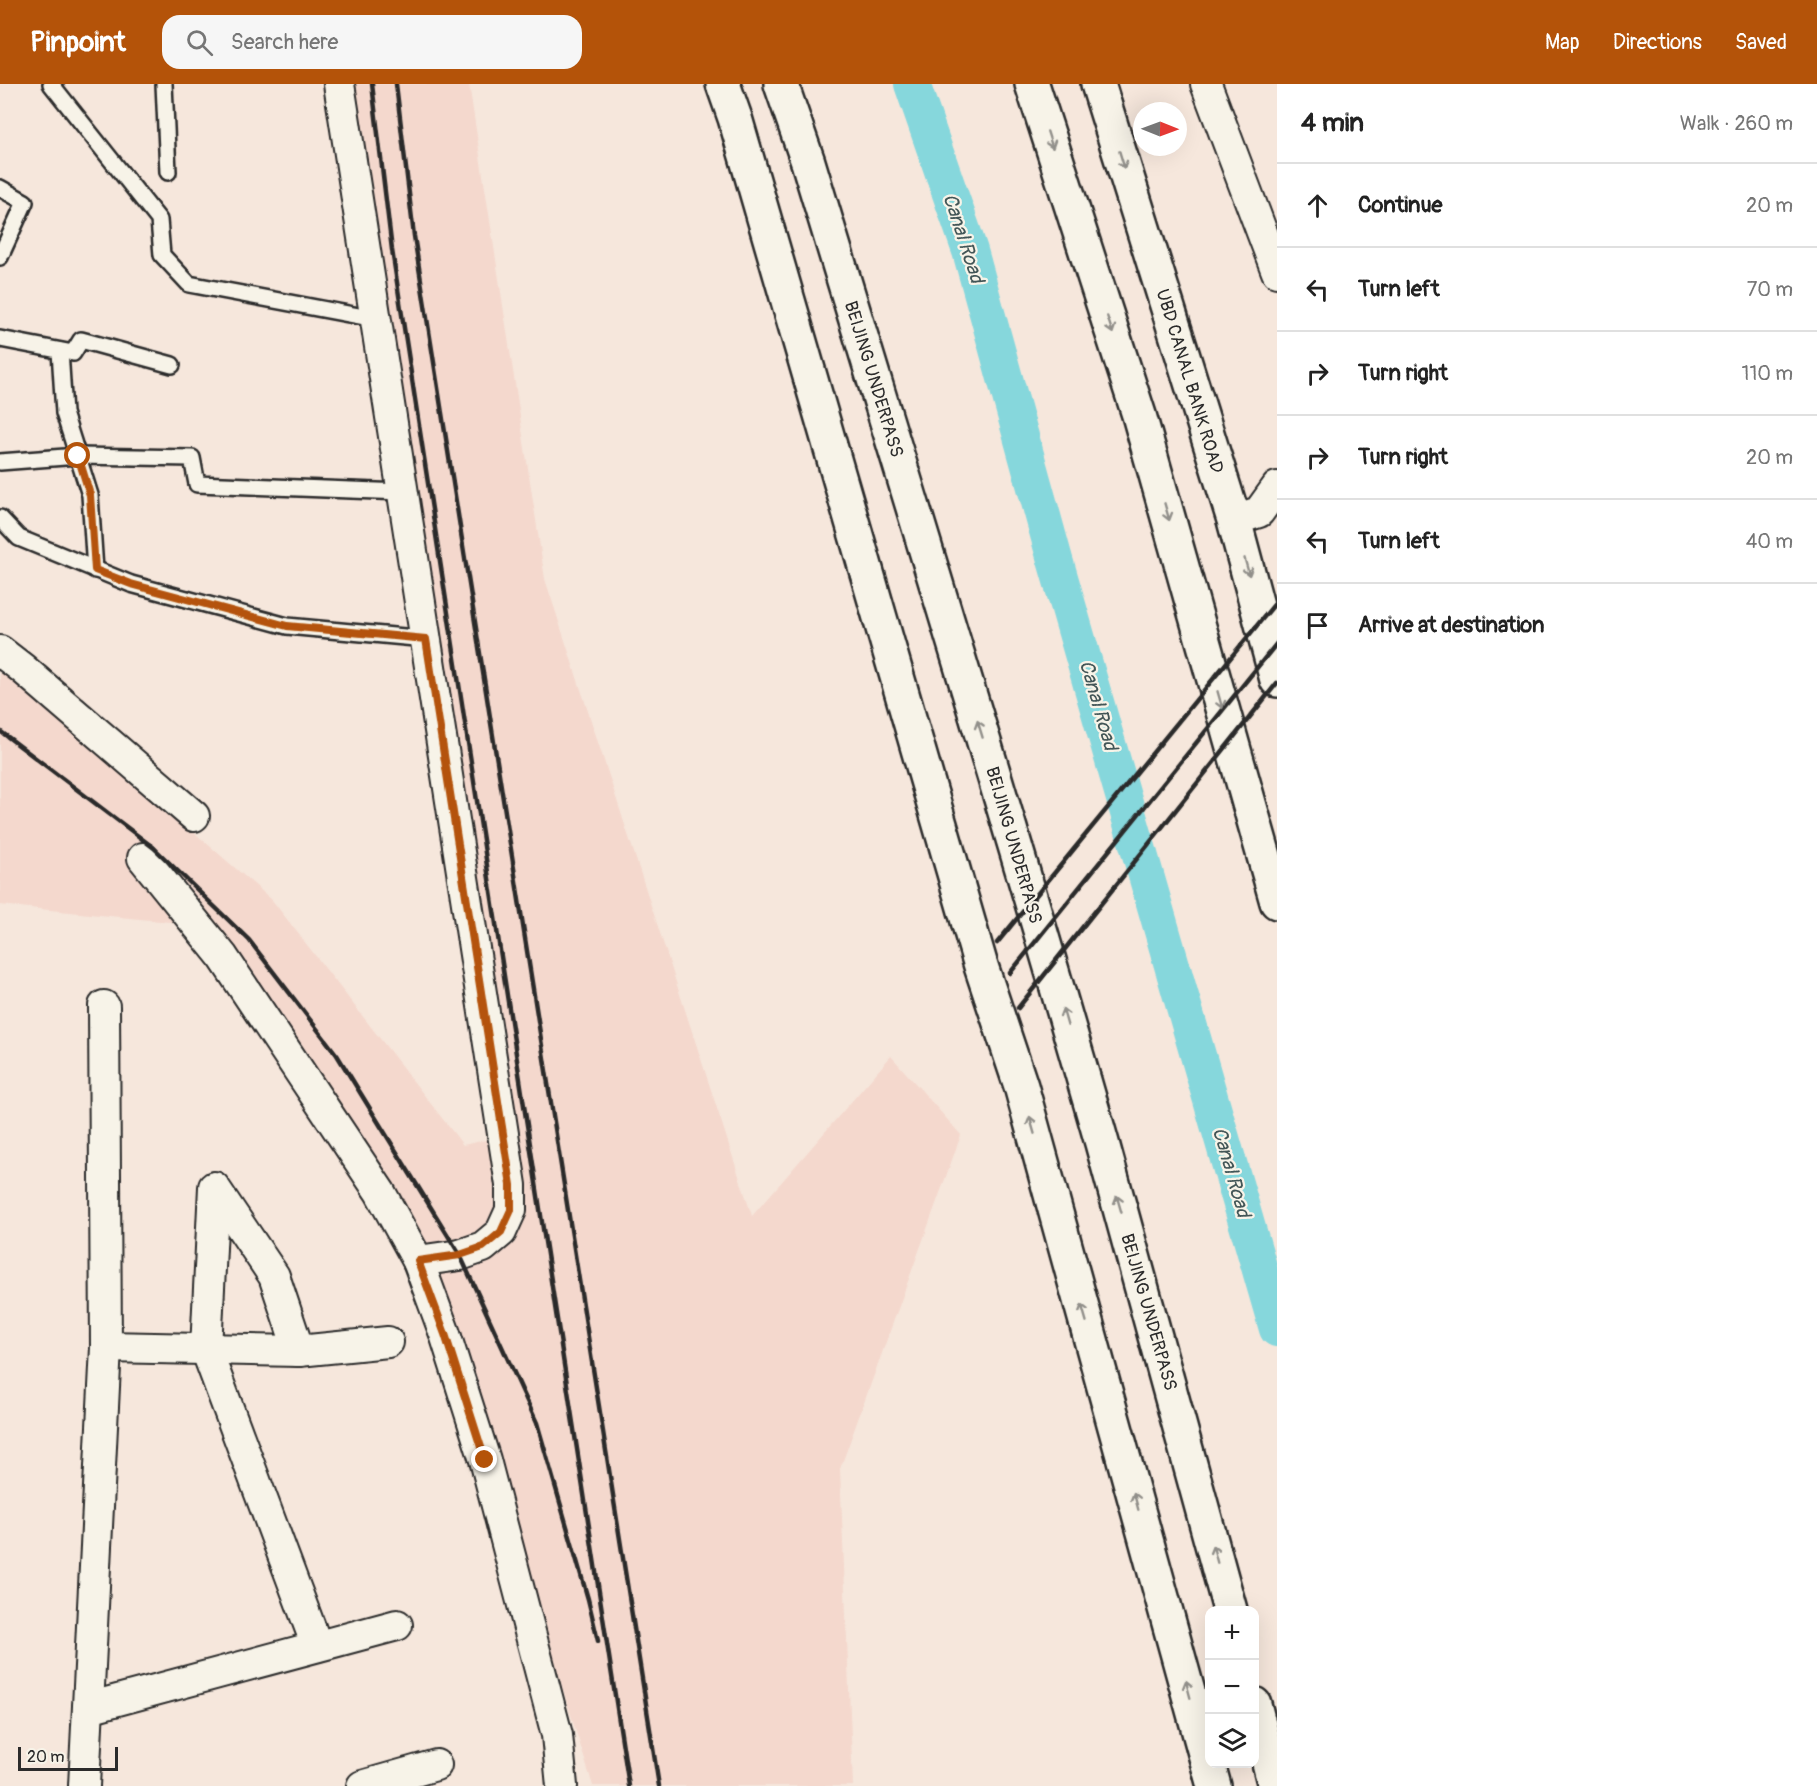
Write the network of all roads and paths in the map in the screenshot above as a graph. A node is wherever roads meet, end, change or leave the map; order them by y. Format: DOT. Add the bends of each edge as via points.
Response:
graph roads {
  1 [pos="51,84"];
  2 [pos="164,84"];
  3 [pos="339,84"];
  4 [pos="723,84"];
  5 [pos="782,84"];
  6 [pos="1032,84"];
  7 [pos="1098,84"];
  8 [pos="1206,84"];
  9 [pos="168,172"];
  10 [pos="0,188"];
  11 [pos="0,257"];
  12 [pos="1277,272"];
  13 [pos="375,319"];
  14 [pos="0,339"];
  15 [pos="60,351"];
  16 [pos="171,365"];
  17 [pos="78,456"];
  18 [pos="0,462"];
  19 [pos="1277,487"];
  20 [pos="403,492"];
  21 [pos="0,519"];
  22 [pos="1233,520"];
  23 [pos="95,570"];
  24 [pos="426,639"];
  25 [pos="0,651"];
  26 [pos="1277,680"];
  27 [pos="194,816"];
  28 [pos="143,858"];
  29 [pos="1277,902"];
  30 [pos="104,1006"];
  31 [pos="418,1261"];
  32 [pos="388,1342"];
  33 [pos="106,1347"];
  34 [pos="206,1349"];
  35 [pos="299,1351"];
  36 [pos="1229,1606"];
  37 [pos="397,1625"];
  38 [pos="317,1646"];
  39 [pos="88,1708"];
  40 [pos="1257,1714"];
  41 [pos="436,1765"];
  42 [pos="84,1786"];
  43 [pos="362,1786"];
  44 [pos="562,1786"];
  45 [pos="1214,1786"];
  46 [pos="1275,1786"];
  1 -- 13 [label="lane" via="159,220 162,255 189,284"];
  2 -- 9 [label="lane"];
  3 -- 13 [label="street"];
  45 -- 4 [label="main road, one-way" via="1021,1086 991,1000"];
  36 -- 5 [label="main road, BEIJING UNDERPASS, one-way" via="1045,949"];
  6 -- 29 [label="main road, one-way" via="1139,415"];
  7 -- 22 [label="main road, UBD CANAL BANK ROAD, one-way"];
  8 -- 12 [label="street"];
  10 -- 11 [label="lane" via="25,202"];
  13 -- 20 [label="street"];
  14 -- 15 [label="lane"];
  15 -- 16 [label="lane" via="73,353 81,340"];
  15 -- 17 [label="lane" via="64,413"];
  17 -- 18 [label="lane"];
  17 -- 20 [label="lane" via="192,458 197,484"];
  17 -- 23 [label="lane" via="90,495"];
  19 -- 22 [label="street" via="1259,512"];
  20 -- 24 [label="street"];
  21 -- 23 [label="lane" via="19,538"];
  22 -- 26 [label="main road, UBD CANAL BANK ROAD, one-way"];
  23 -- 24 [label="lane" via="131,584 287,626"];
  24 -- 31 [label="street" via="511,1185 511,1210 501,1232 483,1247"];
  25 -- 27 [label="street"];
  28 -- 31 [label="street" via="223,957 380,1192"];
  30 -- 33 [label="street"];
  31 -- 44 [label="street" via="485,1460 557,1735"];
  32 -- 35 [label="street"];
  33 -- 34 [label="street"];
  33 -- 39 [label="street"];
  34 -- 35 [label="street"];
  34 -- 35 [label="street" via="214,1187 274,1276"];
  34 -- 38 [label="street"];
  37 -- 38 [label="street"];
  38 -- 39 [label="street"];
  39 -- 42 [label="street"];
  40 -- 46 [label="main road"];
  41 -- 43 [label="street"];
}
